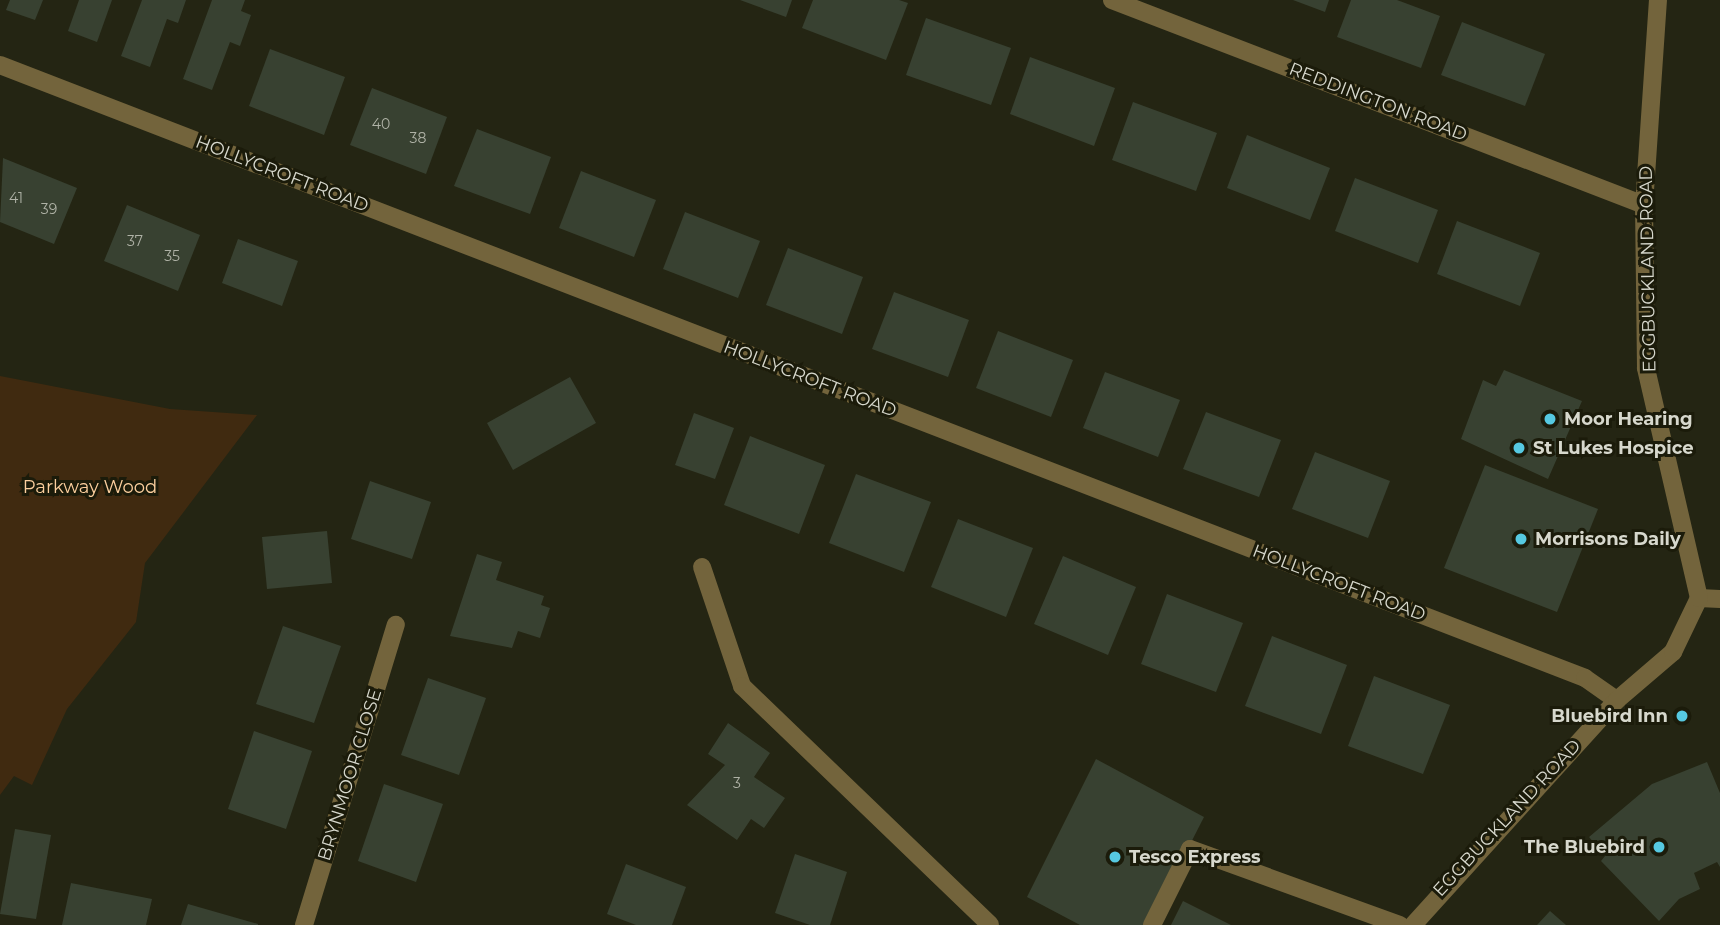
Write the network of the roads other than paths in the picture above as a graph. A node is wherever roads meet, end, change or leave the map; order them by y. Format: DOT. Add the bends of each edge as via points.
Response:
graph roads {
  1 [pos="1112,0"];
  2 [pos="1658,0"];
  3 [pos="0,65"];
  4 [pos="1644,205"];
  5 [pos="702,567"];
  6 [pos="1699,598"];
  7 [pos="1720,599"];
  8 [pos="396,625"];
  9 [pos="1617,700"];
  10 [pos="304,925"];
  11 [pos="990,925"];
  12 [pos="1152,925"];
  13 [pos="1400,925"];
  14 [pos="1413,925"];
  1 -- 4 [label="street, REDDINGTON ROAD"];
  2 -- 4 [label="street, EGGBUCKLAND ROAD"];
  3 -- 9 [label="street, HOLLYCROFT ROAD" via="1585,678"];
  4 -- 6 [label="street, EGGBUCKLAND ROAD" via="1647,368"];
  5 -- 11 [label="street" via="742,686"];
  6 -- 7 [label="street"];
  6 -- 9 [label="street, EGGBUCKLAND ROAD" via="1673,652"];
  8 -- 10 [label="street, BRYNMOOR CLOSE"];
  9 -- 14 [label="street, EGGBUCKLAND ROAD"];
  12 -- 13 [label="street" via="1190,849"];
}
